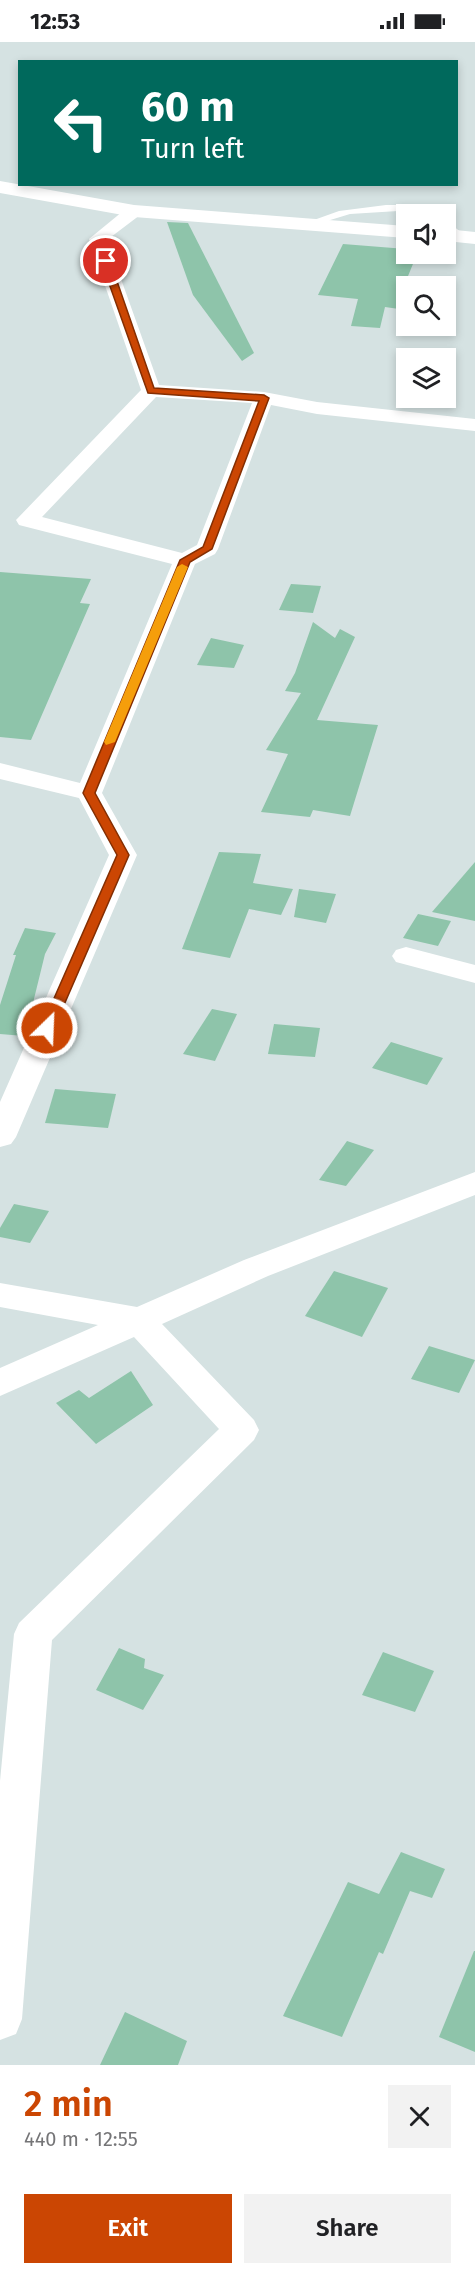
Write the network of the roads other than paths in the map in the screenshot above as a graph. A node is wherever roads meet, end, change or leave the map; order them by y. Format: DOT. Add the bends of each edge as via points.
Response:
graph roads {
  1 [pos="0,186"];
  2 [pos="396,208"];
  3 [pos="134,211"];
  4 [pos="304,225"];
  5 [pos="396,231"];
  6 [pos="151,391"];
  7 [pos="264,398"];
  8 [pos="475,425"];
  9 [pos="185,560"];
  10 [pos="0,771"];
  11 [pos="89,793"];
  12 [pos="405,956"];
  13 [pos="475,974"];
  14 [pos="0,1137"];
  15 [pos="475,1183"];
  16 [pos="0,1295"];
  17 [pos="138,1320"];
  18 [pos="0,1383"];
  19 [pos="0,2019"];
  1 -- 3 [label="street"];
  2 -- 4 [label="lane" via="370,207 329,215"];
  3 -- 4 [label="street"];
  3 -- 6 [label="street" via="98,239"];
  4 -- 5 [label="street"];
  6 -- 7 [label="street"];
  6 -- 9 [label="street" via="27,520"];
  7 -- 8 [label="street" via="317,408"];
  7 -- 9 [label="street" via="207,549"];
  9 -- 11 [label="street"];
  10 -- 11 [label="street"];
  11 -- 14 [label="street" via="123,855"];
  12 -- 13 [label="street"];
  15 -- 17 [label="street" via="256,1268"];
  16 -- 17 [label="street"];
  17 -- 18 [label="street"];
  17 -- 19 [label="street" via="241,1430 33,1634"];
}
